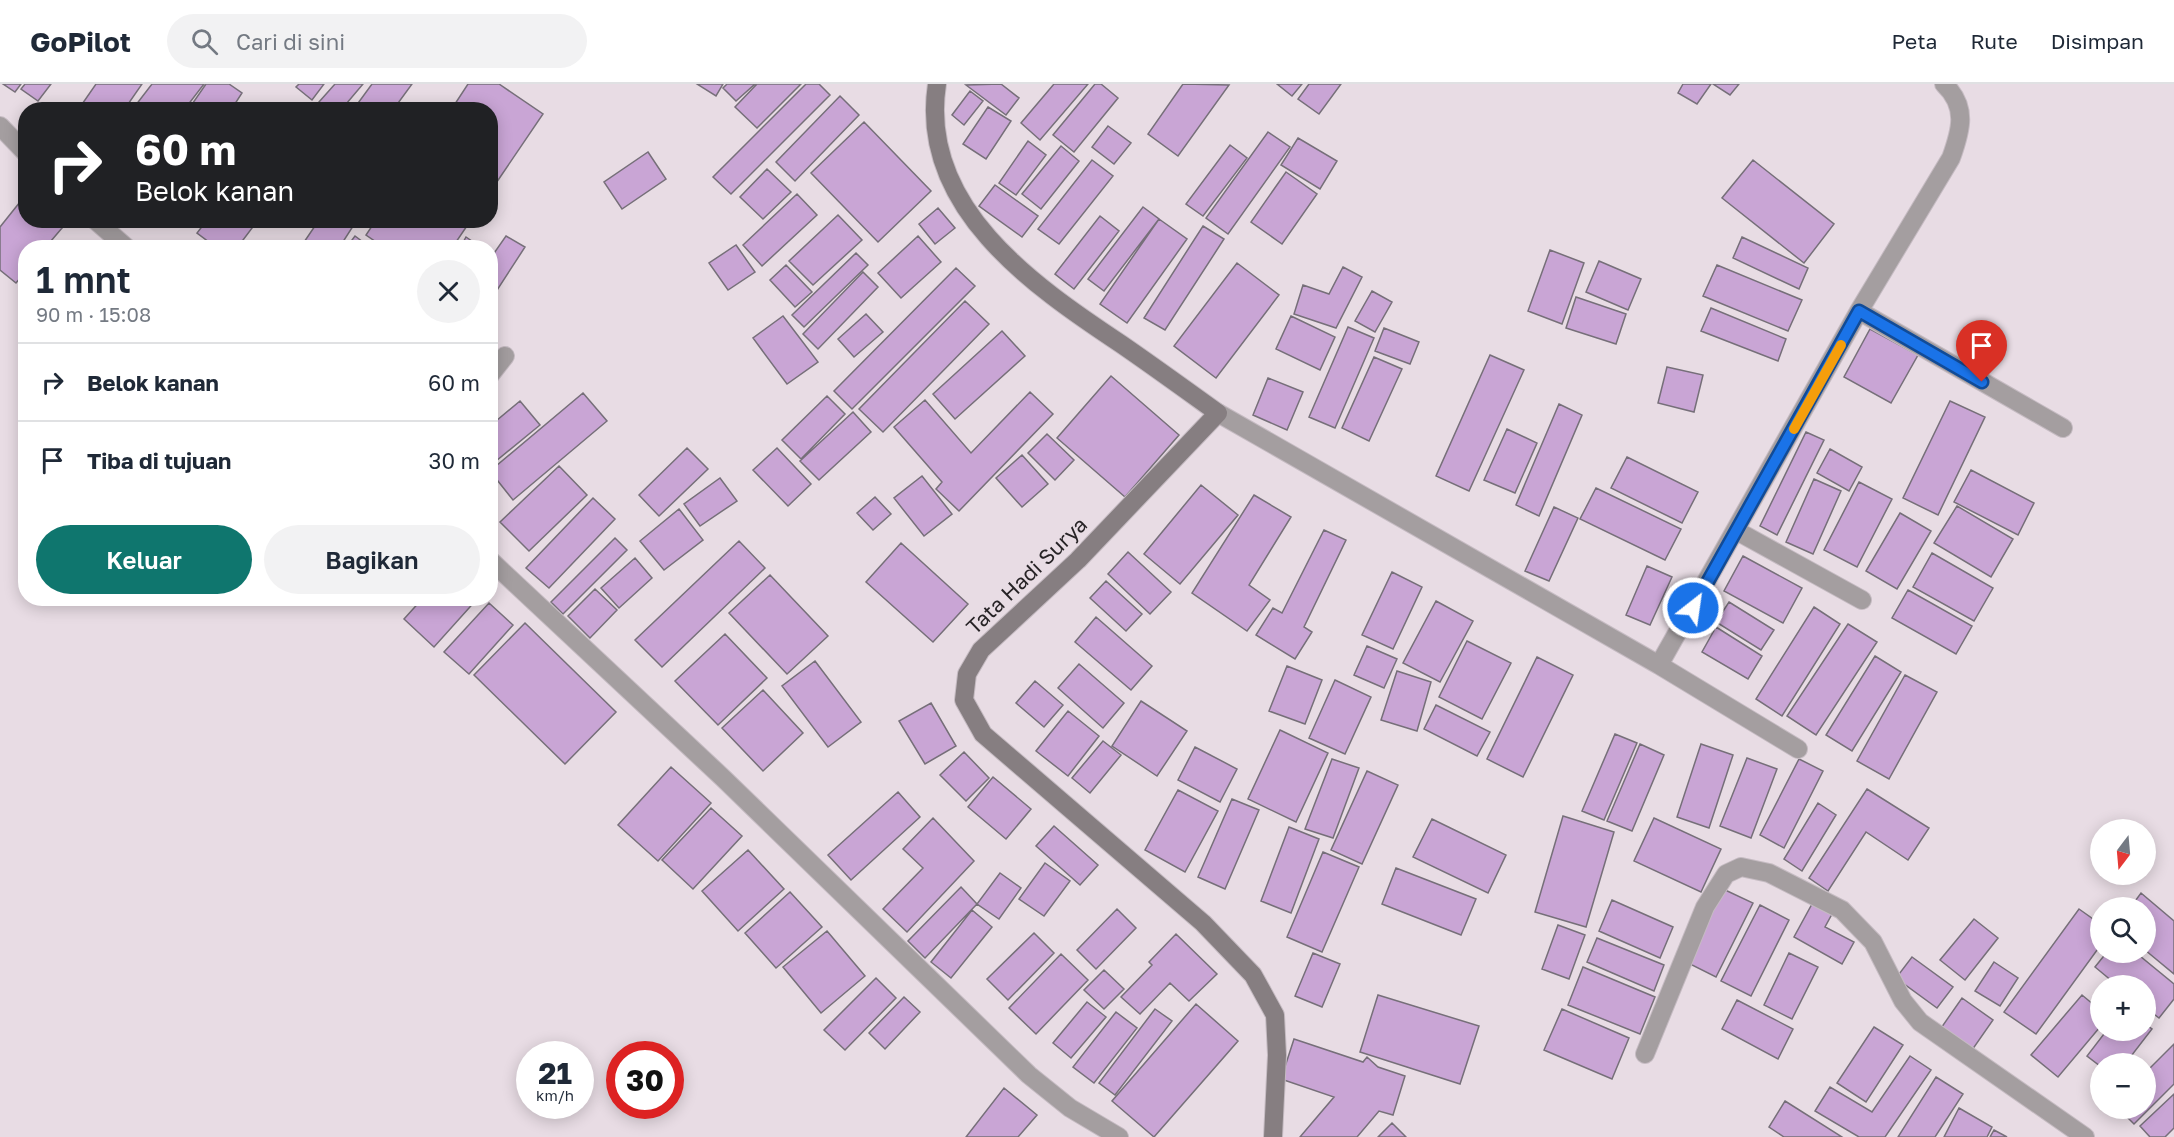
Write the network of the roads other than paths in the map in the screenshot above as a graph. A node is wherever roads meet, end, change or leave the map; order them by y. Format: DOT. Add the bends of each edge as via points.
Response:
graph roads {
  1 [pos="937,84"];
  2 [pos="1944,84"];
  3 [pos="0,126"];
  4 [pos="18,145"];
  5 [pos="104,228"];
  6 [pos="118,240"];
  7 [pos="1859,311"];
  8 [pos="505,356"];
  9 [pos="498,365"];
  10 [pos="1218,413"];
  11 [pos="2063,429"];
  12 [pos="1737,531"];
  13 [pos="498,567"];
  14 [pos="1862,600"];
  15 [pos="1659,665"];
  16 [pos="1798,750"];
  17 [pos="1645,1054"];
  18 [pos="1119,1137"];
  19 [pos="1273,1137"];
  20 [pos="2085,1137"];
  1 -- 10 [label="street" via="933,121 944,165 969,211 1003,254 1074,314"];
  2 -- 7 [label="street" via="1958,103 1960,134 1951,158"];
  3 -- 4 [label="street"];
  5 -- 6 [label="street"];
  7 -- 11 [label="street"];
  7 -- 12 [label="street"];
  8 -- 9 [label="street"];
  10 -- 15 [label="street"];
  10 -- 19 [label="street, Tata Hadi Surya" via="1078,560 981,650 967,674 964,700 982,734 1203,924 1252,975 1275,1015"];
  12 -- 14 [label="street"];
  12 -- 15 [label="street"];
  13 -- 18 [label="street" via="723,778 1029,1075 1070,1108"];
  15 -- 16 [label="street"];
  17 -- 20 [label="street" via="1693,931 1717,884 1732,870 1754,868 1791,882 1842,910 1873,942 1903,1001 1920,1022"];
}
